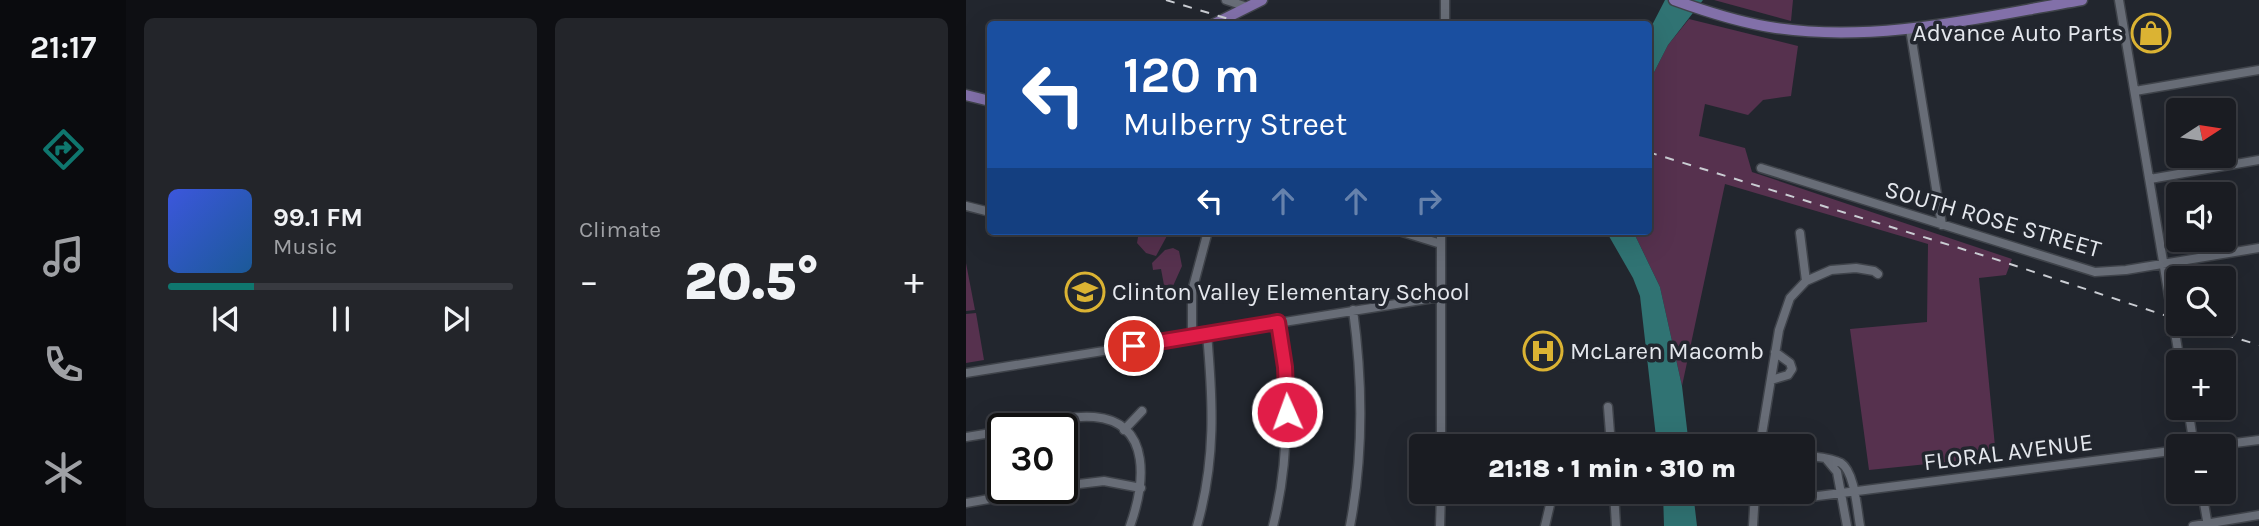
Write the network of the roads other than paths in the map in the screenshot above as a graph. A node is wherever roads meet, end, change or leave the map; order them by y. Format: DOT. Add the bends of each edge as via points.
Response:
graph roads {
  1 [pos="1226,0"];
  2 [pos="1262,0"];
  3 [pos="1445,0"];
  4 [pos="1674,0"];
  5 [pos="2082,0"];
  6 [pos="2119,0"];
  7 [pos="1247,7"];
  8 [pos="1220,21"];
  9 [pos="1445,21"];
  10 [pos="1910,29"];
  11 [pos="2259,70"];
  12 [pos="2135,91"];
  13 [pos="966,95"];
  14 [pos="987,100"];
  15 [pos="2259,160"];
  16 [pos="1762,169"];
  17 [pos="2150,179"];
  18 [pos="966,206"];
  19 [pos="987,211"];
  20 [pos="1942,225"];
  21 [pos="1800,233"];
  22 [pos="1207,235"];
  23 [pos="1412,235"];
  24 [pos="1441,235"];
  25 [pos="1441,244"];
  26 [pos="2259,248"];
  27 [pos="2164,264"];
  28 [pos="1878,274"];
  29 [pos="1806,281"];
  30 [pos="1440,297"];
  31 [pos="1353,310"];
  32 [pos="1278,322"];
  33 [pos="1207,334"];
  34 [pos="1192,336"];
  35 [pos="2178,350"];
  36 [pos="1775,352"];
  37 [pos="966,373"];
  38 [pos="1771,380"];
  39 [pos="1608,407"];
  40 [pos="1142,411"];
  41 [pos="1078,419"];
  42 [pos="1125,430"];
  43 [pos="987,433"];
  44 [pos="1441,434"];
  45 [pos="1610,434"];
  46 [pos="1762,434"];
  47 [pos="966,437"];
  48 [pos="2259,440"];
  49 [pos="2236,443"];
  50 [pos="2166,452"];
  51 [pos="1815,458"];
  52 [pos="1827,460"];
  53 [pos="1078,484"];
  54 [pos="1141,488"];
  55 [pos="1853,490"];
  56 [pos="1841,492"];
  57 [pos="1815,496"];
  58 [pos="987,499"];
  59 [pos="966,503"];
  60 [pos="1441,504"];
  61 [pos="1550,504"];
  62 [pos="1615,504"];
  63 [pos="1755,504"];
  64 [pos="2204,504"];
  65 [pos="2259,515"];
  66 [pos="2207,525"];
  67 [pos="1130,526"];
  68 [pos="1197,526"];
  69 [pos="1273,526"];
  70 [pos="1350,526"];
  71 [pos="1440,526"];
  72 [pos="1545,526"];
  73 [pos="1616,526"];
  74 [pos="1754,526"];
  75 [pos="1847,526"];
  76 [pos="1860,526"];
  77 [pos="2193,526"];
  1 -- 7 [label="street"];
  2 -- 7 [label="main road"];
  3 -- 9 [label="street"];
  4 -- 10 [label="main road" via="1758,25 1803,31"];
  5 -- 10 [label="main road"];
  6 -- 12 [label="street"];
  7 -- 8 [label="main road"];
  10 -- 20 [label="street"];
  11 -- 12 [label="street"];
  12 -- 17 [label="street"];
  13 -- 14 [label="main road"];
  15 -- 17 [label="street"];
  16 -- 20 [label="street, SOUTH ROSE STREET"];
  17 -- 27 [label="street"];
  18 -- 19 [label="street"];
  20 -- 27 [label="street, SOUTH ROSE STREET" via="2095,272"];
  21 -- 29 [label="street"];
  22 -- 34 [label="street" via="1192,291"];
  23 -- 25 [label="street"];
  24 -- 25 [label="street"];
  25 -- 30 [label="street"];
  26 -- 27 [label="street, SOUTH ROSE STREET"];
  27 -- 35 [label="street"];
  28 -- 29 [label="street" via="1839,269"];
  29 -- 36 [label="street" via="1786,306"];
  30 -- 31 [label="street"];
  30 -- 44 [label="street"];
  31 -- 32 [label="street"];
  31 -- 70 [label="street" via="1362,417"];
  32 -- 33 [label="street"];
  32 -- 69 [label="street" via="1287,412"];
  33 -- 34 [label="street"];
  33 -- 68 [label="street" via="1212,435"];
  34 -- 37 [label="street"];
  36 -- 38 [label="street"];
  36 -- 38 [label="street" via="1792,369"];
  38 -- 46 [label="street"];
  39 -- 45 [label="street"];
  40 -- 42 [label="street"];
  41 -- 42 [label="street" via="1108,420"];
  42 -- 54 [label="street" via="1139,453"];
  43 -- 47 [label="street"];
  48 -- 49 [label="street"];
  50 -- 55 [label="street, FLORAL AVENUE"];
  51 -- 52 [label="street"];
  52 -- 55 [label="street" via="1846,469"];
  52 -- 56 [label="street" via="1836,469"];
  53 -- 54 [label="street" via="1104,481"];
  54 -- 67 [label="street"];
  55 -- 56 [label="street, FLORAL AVENUE"];
  55 -- 76 [label="street"];
  56 -- 57 [label="street, FLORAL AVENUE"];
  56 -- 75 [label="street"];
  58 -- 59 [label="street"];
  60 -- 71 [label="street"];
  61 -- 72 [label="street"];
  62 -- 73 [label="street"];
  63 -- 74 [label="street"];
  64 -- 66 [label="street"];
  65 -- 66 [label="street"];
  66 -- 77 [label="street"];
}
